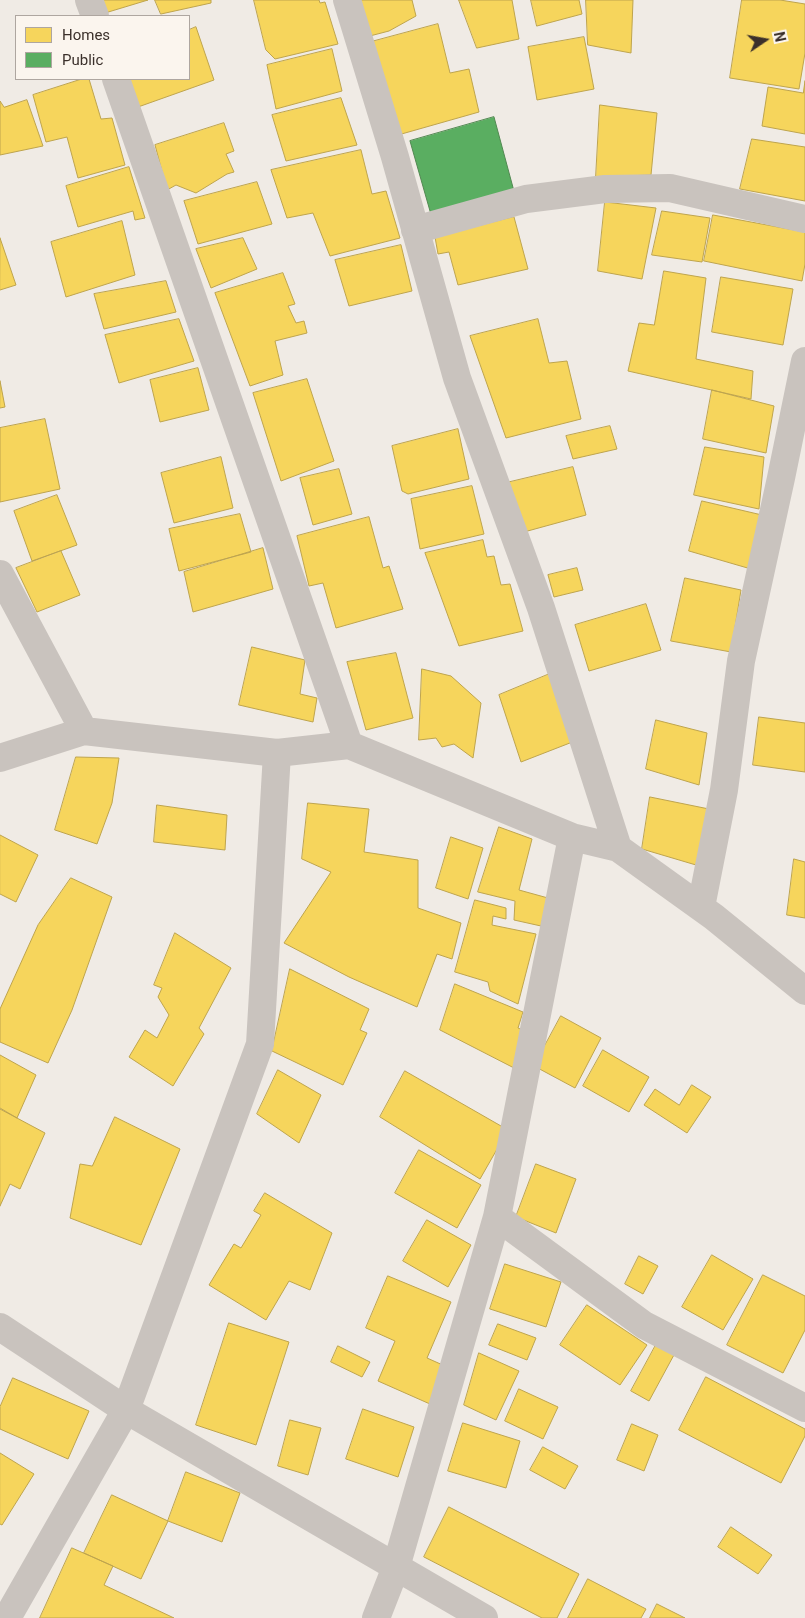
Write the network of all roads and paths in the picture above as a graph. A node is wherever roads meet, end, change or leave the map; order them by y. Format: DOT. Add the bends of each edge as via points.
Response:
graph roads {
  1 [pos="89,0"];
  2 [pos="347,0"];
  3 [pos="95,15"];
  4 [pos="116,80"];
  5 [pos="805,219"];
  6 [pos="416,230"];
  7 [pos="805,361"];
  8 [pos="0,574"];
  9 [pos="84,731"];
  10 [pos="349,745"];
  11 [pos="277,753"];
  12 [pos="0,758"];
  13 [pos="572,837"];
  14 [pos="618,848"];
  15 [pos="701,907"];
  16 [pos="805,991"];
  17 [pos="497,1218"];
  18 [pos="0,1327"];
  19 [pos="805,1408"];
  20 [pos="126,1410"];
  21 [pos="396,1567"];
  22 [pos="7,1618"];
  23 [pos="376,1618"];
  24 [pos="484,1618"];
  1 -- 3 [label="street"];
  2 -- 6 [label="street"];
  4 -- 10 [label="street"];
  5 -- 6 [label="street" via="670,188 605,189 526,199"];
  6 -- 14 [label="street" via="457,378 541,608"];
  7 -- 15 [label="street" via="741,661 724,790"];
  8 -- 9 [label="street"];
  9 -- 11 [label="street"];
  9 -- 12 [label="street"];
  10 -- 11 [label="street"];
  10 -- 13 [label="street"];
  11 -- 20 [label="street" via="260,1044"];
  13 -- 14 [label="street"];
  13 -- 17 [label="street"];
  14 -- 15 [label="street"];
  15 -- 16 [label="street"];
  17 -- 19 [label="street" via="644,1325"];
  17 -- 21 [label="street"];
  18 -- 20 [label="street"];
  20 -- 21 [label="street"];
  20 -- 22 [label="street"];
  21 -- 23 [label="street"];
  21 -- 24 [label="street"];
}
